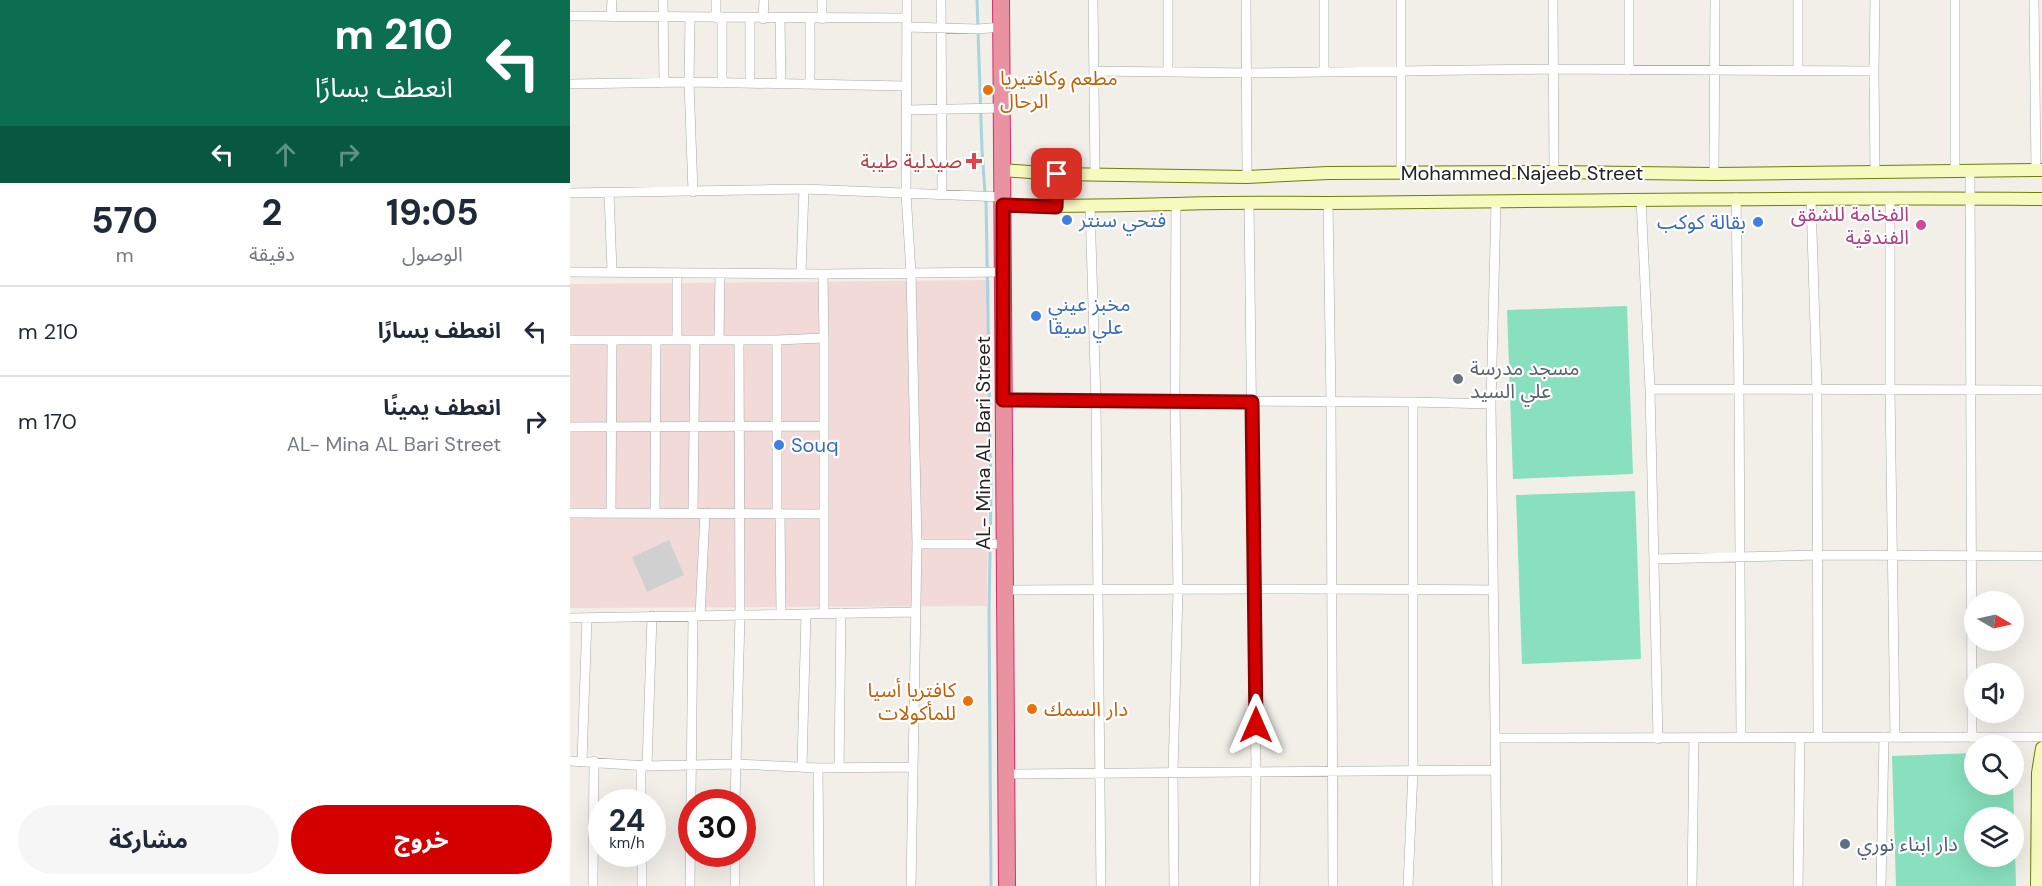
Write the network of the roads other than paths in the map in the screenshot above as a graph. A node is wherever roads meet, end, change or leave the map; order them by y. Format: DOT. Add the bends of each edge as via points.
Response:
graph roads {
  1 [pos="612,0"];
  2 [pos="663,0"];
  3 [pos="716,0"];
  4 [pos="764,0"];
  5 [pos="822,0"];
  6 [pos="907,0"];
  7 [pos="941,0"];
  8 [pos="1001,0"];
  9 [pos="1093,0"];
  10 [pos="1168,0"];
  11 [pos="1246,0"];
  12 [pos="1324,0"];
  13 [pos="1401,0"];
  14 [pos="1553,0"];
  15 [pos="1629,0"];
  16 [pos="1715,0"];
  17 [pos="1798,0"];
  18 [pos="1875,0"];
  19 [pos="1955,0"];
  20 [pos="2034,0"];
  21 [pos="570,16"];
  22 [pos="611,17"];
  23 [pos="662,18"];
  24 [pos="690,18"];
  25 [pos="719,18"];
  26 [pos="750,18"];
  27 [pos="764,19"];
  28 [pos="780,19"];
  29 [pos="810,19"];
  30 [pos="822,19"];
  31 [pos="907,23"];
  32 [pos="1001,27"];
  33 [pos="941,28"];
  34 [pos="1553,69"];
  35 [pos="1629,70"];
  36 [pos="1798,70"];
  37 [pos="1095,71"];
  38 [pos="1714,71"];
  39 [pos="1874,71"];
  40 [pos="1168,72"];
  41 [pos="1324,72"];
  42 [pos="1401,72"];
  43 [pos="1246,74"];
  44 [pos="689,82"];
  45 [pos="664,83"];
  46 [pos="722,83"];
  47 [pos="570,84"];
  48 [pos="750,84"];
  49 [pos="781,84"];
  50 [pos="810,85"];
  51 [pos="906,86"];
  52 [pos="1002,108"];
  53 [pos="941,109"];
  54 [pos="906,110"];
  55 [pos="1002,170"];
  56 [pos="2039,170"];
  57 [pos="1955,171"];
  58 [pos="1970,171"];
  59 [pos="1401,172"];
  60 [pos="1554,172"];
  61 [pos="1875,172"];
  62 [pos="1057,174"];
  63 [pos="1714,174"];
  64 [pos="1095,175"];
  65 [pos="1247,177"];
  66 [pos="804,189"];
  67 [pos="609,192"];
  68 [pos="693,192"];
  69 [pos="570,193"];
  70 [pos="906,193"];
  71 [pos="942,194"];
  72 [pos="1736,198"];
  73 [pos="1641,199"];
  74 [pos="1890,199"];
  75 [pos="1971,199"];
  76 [pos="2042,199"];
  77 [pos="1811,200"];
  78 [pos="1003,201"];
  79 [pos="1328,202"];
  80 [pos="1249,203"];
  81 [pos="1496,203"];
  82 [pos="1176,204"];
  83 [pos="1056,207"];
  84 [pos="1090,207"];
  85 [pos="612,271"];
  86 [pos="570,272"];
  87 [pos="1003,272"];
  88 [pos="677,273"];
  89 [pos="720,273"];
  90 [pos="801,273"];
  91 [pos="823,273"];
  92 [pos="911,273"];
  93 [pos="824,338"];
  94 [pos="570,340"];
  95 [pos="656,340"];
  96 [pos="677,340"];
  97 [pos="695,340"];
  98 [pos="719,340"];
  99 [pos="739,340"];
  100 [pos="777,340"];
  101 [pos="612,341"];
  102 [pos="1650,389"];
  103 [pos="1739,389"];
  104 [pos="1817,390"];
  105 [pos="1890,390"];
  106 [pos="1970,390"];
  107 [pos="2042,390"];
  108 [pos="1003,400"];
  109 [pos="1175,400"];
  110 [pos="1331,401"];
  111 [pos="1096,402"];
  112 [pos="1252,402"];
  113 [pos="1413,402"];
  114 [pos="1491,404"];
  115 [pos="824,426"];
  116 [pos="777,427"];
  117 [pos="570,428"];
  118 [pos="611,428"];
  119 [pos="656,428"];
  120 [pos="694,428"];
  121 [pos="740,428"];
  122 [pos="570,513"];
  123 [pos="611,513"];
  124 [pos="656,513"];
  125 [pos="693,513"];
  126 [pos="705,513"];
  127 [pos="740,513"];
  128 [pos="779,513"];
  129 [pos="824,514"];
  130 [pos="917,544"];
  131 [pos="1005,544"];
  132 [pos="1818,555"];
  133 [pos="1893,556"];
  134 [pos="1971,556"];
  135 [pos="2042,556"];
  136 [pos="1740,558"];
  137 [pos="1654,559"];
  138 [pos="1254,587"];
  139 [pos="1332,588"];
  140 [pos="1098,589"];
  141 [pos="1413,589"];
  142 [pos="1005,590"];
  143 [pos="1178,590"];
  144 [pos="1493,590"];
  145 [pos="916,612"];
  146 [pos="824,613"];
  147 [pos="841,613"];
  148 [pos="806,614"];
  149 [pos="740,615"];
  150 [pos="781,615"];
  151 [pos="652,616"];
  152 [pos="697,616"];
  153 [pos="570,618"];
  154 [pos="587,618"];
  155 [pos="1972,735"];
  156 [pos="1884,737"];
  157 [pos="1895,737"];
  158 [pos="2024,737"];
  159 [pos="2042,737"];
  160 [pos="1495,738"];
  161 [pos="1694,738"];
  162 [pos="1741,738"];
  163 [pos="1800,738"];
  164 [pos="1818,738"];
  165 [pos="1964,738"];
  166 [pos="1658,739"];
  167 [pos="2042,748"];
  168 [pos="570,761"];
  169 [pos="582,761"];
  170 [pos="594,761"];
  171 [pos="691,764"];
  172 [pos="736,764"];
  173 [pos="644,766"];
  174 [pos="802,767"];
  175 [pos="914,767"];
  176 [pos="818,768"];
  177 [pos="838,768"];
  178 [pos="1413,770"];
  179 [pos="1496,770"];
  180 [pos="1256,771"];
  181 [pos="1332,771"];
  182 [pos="1100,772"];
  183 [pos="1173,772"];
  184 [pos="1006,774"];
  185 [pos="642,789"];
  186 [pos="735,789"];
  187 [pos="642,867"];
  188 [pos="735,867"];
  189 [pos="593,886"];
  190 [pos="642,886"];
  191 [pos="690,886"];
  192 [pos="735,886"];
  193 [pos="819,886"];
  194 [pos="912,886"];
  195 [pos="1007,886"];
  196 [pos="1101,886"];
  197 [pos="1174,886"];
  198 [pos="1254,886"];
  199 [pos="1333,886"];
  200 [pos="1408,886"];
  201 [pos="1497,886"];
  202 [pos="1692,886"];
  203 [pos="1798,886"];
  204 [pos="1881,886"];
  205 [pos="2037,886"];
  1 -- 22 [label="street"];
  2 -- 23 [label="street"];
  3 -- 25 [label="street"];
  4 -- 27 [label="street"];
  5 -- 30 [label="street"];
  6 -- 31 [label="street"];
  7 -- 33 [label="street"];
  8 -- 32 [label="highway, AL- Mina AL Bari Street"];
  9 -- 37 [label="street"];
  10 -- 40 [label="street"];
  11 -- 43 [label="street"];
  12 -- 41 [label="street"];
  13 -- 42 [label="street"];
  14 -- 34 [label="street"];
  15 -- 35 [label="street"];
  16 -- 38 [label="street"];
  17 -- 36 [label="street"];
  18 -- 39 [label="street"];
  19 -- 57 [label="street"];
  20 -- 56 [label="street"];
  21 -- 22 [label="street"];
  22 -- 23 [label="street"];
  23 -- 24 [label="street"];
  23 -- 45 [label="street"];
  24 -- 25 [label="street"];
  24 -- 44 [label="street"];
  25 -- 26 [label="street"];
  25 -- 46 [label="street"];
  26 -- 27 [label="street"];
  26 -- 48 [label="street"];
  27 -- 28 [label="street"];
  28 -- 29 [label="street"];
  28 -- 49 [label="street"];
  29 -- 30 [label="street"];
  29 -- 50 [label="street"];
  30 -- 31 [label="street"];
  31 -- 33 [label="street"];
  31 -- 51 [label="street"];
  32 -- 33 [label="street"];
  32 -- 52 [label="highway, AL- Mina AL Bari Street"];
  33 -- 53 [label="street"];
  34 -- 35 [label="street"];
  34 -- 42 [label="street"];
  34 -- 60 [label="street"];
  35 -- 38 [label="street"];
  36 -- 38 [label="street"];
  36 -- 39 [label="street"];
  37 -- 40 [label="street"];
  37 -- 64 [label="street"];
  38 -- 63 [label="street"];
  39 -- 61 [label="street"];
  40 -- 43 [label="street"];
  41 -- 42 [label="street"];
  41 -- 43 [label="street"];
  42 -- 59 [label="street"];
  43 -- 65 [label="street"];
  44 -- 45 [label="street"];
  44 -- 46 [label="street"];
  44 -- 68 [label="street"];
  45 -- 47 [label="street"];
  46 -- 48 [label="street"];
  48 -- 49 [label="street"];
  49 -- 50 [label="street"];
  50 -- 51 [label="street"];
  51 -- 54 [label="street"];
  52 -- 53 [label="street"];
  52 -- 55 [label="highway, AL- Mina AL Bari Street"];
  53 -- 54 [label="street"];
  53 -- 71 [label="street"];
  54 -- 70 [label="street"];
  55 -- 62 [label="main road, Mohammed Najeeb Street"];
  55 -- 78 [label="highway, AL- Mina AL Bari Street"];
  56 -- 58 [label="main road, Mohammed Najeeb Street"];
  57 -- 58 [label="main road, Mohammed Najeeb Street"];
  57 -- 61 [label="main road, Mohammed Najeeb Street"];
  58 -- 75 [label="street"];
  59 -- 60 [label="main road, Mohammed Najeeb Street"];
  59 -- 65 [label="main road, Mohammed Najeeb Street"];
  60 -- 63 [label="main road, Mohammed Najeeb Street"];
  61 -- 63 [label="main road, Mohammed Najeeb Street"];
  62 -- 64 [label="main road, Mohammed Najeeb Street"];
  62 -- 83 [label="main road"];
  64 -- 65 [label="main road, Mohammed Najeeb Street"];
  66 -- 68 [label="street"];
  66 -- 70 [label="street"];
  66 -- 90 [label="street"];
  67 -- 68 [label="street"];
  67 -- 69 [label="street"];
  67 -- 85 [label="street"];
  70 -- 71 [label="street"];
  70 -- 92 [label="street"];
  71 -- 78 [label="street"];
  72 -- 73 [label="main road, Mohammed Najeeb Street"];
  72 -- 77 [label="main road, Mohammed Najeeb Street"];
  72 -- 103 [label="street"];
  73 -- 81 [label="main road, Mohammed Najeeb Street"];
  73 -- 102 [label="street"];
  74 -- 75 [label="main road, Mohammed Najeeb Street"];
  74 -- 77 [label="main road, Mohammed Najeeb Street"];
  74 -- 105 [label="street"];
  75 -- 76 [label="main road, Mohammed Najeeb Street"];
  75 -- 106 [label="street"];
  77 -- 104 [label="street"];
  78 -- 83 [label="main road, Mohammed Najeeb Street"];
  78 -- 87 [label="highway, AL- Mina AL Bari Street"];
  79 -- 80 [label="main road, Mohammed Najeeb Street"];
  79 -- 81 [label="main road, Mohammed Najeeb Street"];
  79 -- 110 [label="street"];
  80 -- 82 [label="main road, Mohammed Najeeb Street"];
  80 -- 112 [label="street"];
  81 -- 114 [label="street"];
  82 -- 84 [label="main road, Mohammed Najeeb Street"];
  82 -- 109 [label="street"];
  83 -- 84 [label="main road, Mohammed Najeeb Street"];
  84 -- 111 [label="street"];
  85 -- 86 [label="street"];
  85 -- 88 [label="street"];
  87 -- 92 [label="street"];
  87 -- 108 [label="highway, AL- Mina AL Bari Street"];
  88 -- 89 [label="street"];
  88 -- 96 [label="street"];
  89 -- 90 [label="street"];
  89 -- 98 [label="street"];
  90 -- 91 [label="street"];
  91 -- 92 [label="street"];
  91 -- 93 [label="street"];
  92 -- 130 [label="street"];
  93 -- 100 [label="street"];
  93 -- 115 [label="street"];
  94 -- 101 [label="street"];
  95 -- 96 [label="street"];
  95 -- 101 [label="street"];
  95 -- 119 [label="street"];
  96 -- 97 [label="street"];
  97 -- 98 [label="street"];
  97 -- 120 [label="street"];
  98 -- 99 [label="street"];
  99 -- 100 [label="street"];
  99 -- 121 [label="street"];
  100 -- 116 [label="street"];
  101 -- 118 [label="street"];
  102 -- 103 [label="street"];
  102 -- 137 [label="street"];
  103 -- 104 [label="street"];
  103 -- 136 [label="street"];
  104 -- 105 [label="street"];
  104 -- 132 [label="street"];
  105 -- 106 [label="street"];
  105 -- 133 [label="street"];
  106 -- 107 [label="street"];
  106 -- 134 [label="street"];
  108 -- 111 [label="street"];
  108 -- 131 [label="highway, AL- Mina AL Bari Street"];
  109 -- 111 [label="street"];
  109 -- 112 [label="street"];
  109 -- 143 [label="street"];
  110 -- 112 [label="street"];
  110 -- 113 [label="street"];
  110 -- 139 [label="street"];
  111 -- 140 [label="street"];
  112 -- 138 [label="street"];
  113 -- 114 [label="street"];
  113 -- 141 [label="street"];
  114 -- 144 [label="street"];
  115 -- 116 [label="street"];
  115 -- 129 [label="street"];
  116 -- 121 [label="street"];
  116 -- 128 [label="street"];
  117 -- 118 [label="street"];
  118 -- 119 [label="street"];
  118 -- 123 [label="street"];
  119 -- 120 [label="street"];
  119 -- 124 [label="street"];
  120 -- 121 [label="street"];
  120 -- 125 [label="street"];
  121 -- 127 [label="street"];
  122 -- 123 [label="street"];
  123 -- 124 [label="street"];
  124 -- 125 [label="street"];
  125 -- 126 [label="street"];
  126 -- 127 [label="street"];
  126 -- 152 [label="street"];
  127 -- 128 [label="street"];
  127 -- 149 [label="street"];
  128 -- 129 [label="street"];
  128 -- 150 [label="street"];
  129 -- 146 [label="street"];
  130 -- 131 [label="street"];
  130 -- 145 [label="street"];
  131 -- 142 [label="highway, AL- Mina AL Bari Street"];
  132 -- 133 [label="street"];
  132 -- 136 [label="street"];
  132 -- 164 [label="street"];
  133 -- 134 [label="street"];
  133 -- 157 [label="street"];
  134 -- 135 [label="street"];
  134 -- 155 [label="street"];
  136 -- 137 [label="street"];
  136 -- 162 [label="street"];
  137 -- 166 [label="street"];
  138 -- 139 [label="street"];
  138 -- 143 [label="street"];
  138 -- 180 [label="street"];
  139 -- 141 [label="street"];
  139 -- 181 [label="street"];
  140 -- 142 [label="street"];
  140 -- 143 [label="street"];
  140 -- 182 [label="street"];
  141 -- 144 [label="street"];
  141 -- 178 [label="street"];
  142 -- 184 [label="highway, AL- Mina AL Bari Street"];
  143 -- 183 [label="street"];
  144 -- 160 [label="street"];
  145 -- 147 [label="street"];
  145 -- 175 [label="street"];
  146 -- 147 [label="street"];
  146 -- 148 [label="street"];
  147 -- 177 [label="street"];
  148 -- 150 [label="street"];
  148 -- 174 [label="street"];
  149 -- 150 [label="street"];
  149 -- 152 [label="street"];
  149 -- 172 [label="street"];
  151 -- 152 [label="street"];
  151 -- 154 [label="street"];
  151 -- 173 [label="street"];
  152 -- 171 [label="street"];
  153 -- 154 [label="street"];
  154 -- 169 [label="street"];
  156 -- 157 [label="street"];
  156 -- 164 [label="street"];
  156 -- 204 [label="street"];
  157 -- 165 [label="street"];
  158 -- 159 [label="street"];
  160 -- 166 [label="street"];
  160 -- 179 [label="street"];
  161 -- 162 [label="street"];
  161 -- 166 [label="street"];
  161 -- 202 [label="street"];
  162 -- 163 [label="street"];
  163 -- 164 [label="street"];
  163 -- 203 [label="street"];
  167 -- 205 [label="main road" via="2037,795"];
  168 -- 169 [label="street"];
  169 -- 170 [label="street"];
  170 -- 173 [label="street"];
  170 -- 189 [label="street"];
  171 -- 172 [label="street"];
  171 -- 173 [label="street"];
  171 -- 191 [label="street"];
  172 -- 174 [label="street"];
  172 -- 186 [label="street"];
  173 -- 185 [label="street"];
  174 -- 176 [label="street"];
  175 -- 177 [label="street"];
  175 -- 194 [label="street"];
  176 -- 177 [label="street"];
  176 -- 193 [label="street"];
  178 -- 179 [label="street"];
  178 -- 181 [label="street"];
  178 -- 200 [label="street"];
  179 -- 201 [label="street"];
  180 -- 181 [label="street"];
  180 -- 183 [label="street"];
  180 -- 198 [label="street"];
  181 -- 199 [label="street"];
  182 -- 183 [label="street"];
  182 -- 184 [label="street"];
  182 -- 196 [label="street"];
  183 -- 197 [label="street"];
  184 -- 195 [label="highway, AL- Mina AL Bari Street"];
  187 -- 190 [label="street"];
  188 -- 192 [label="street"];
}
